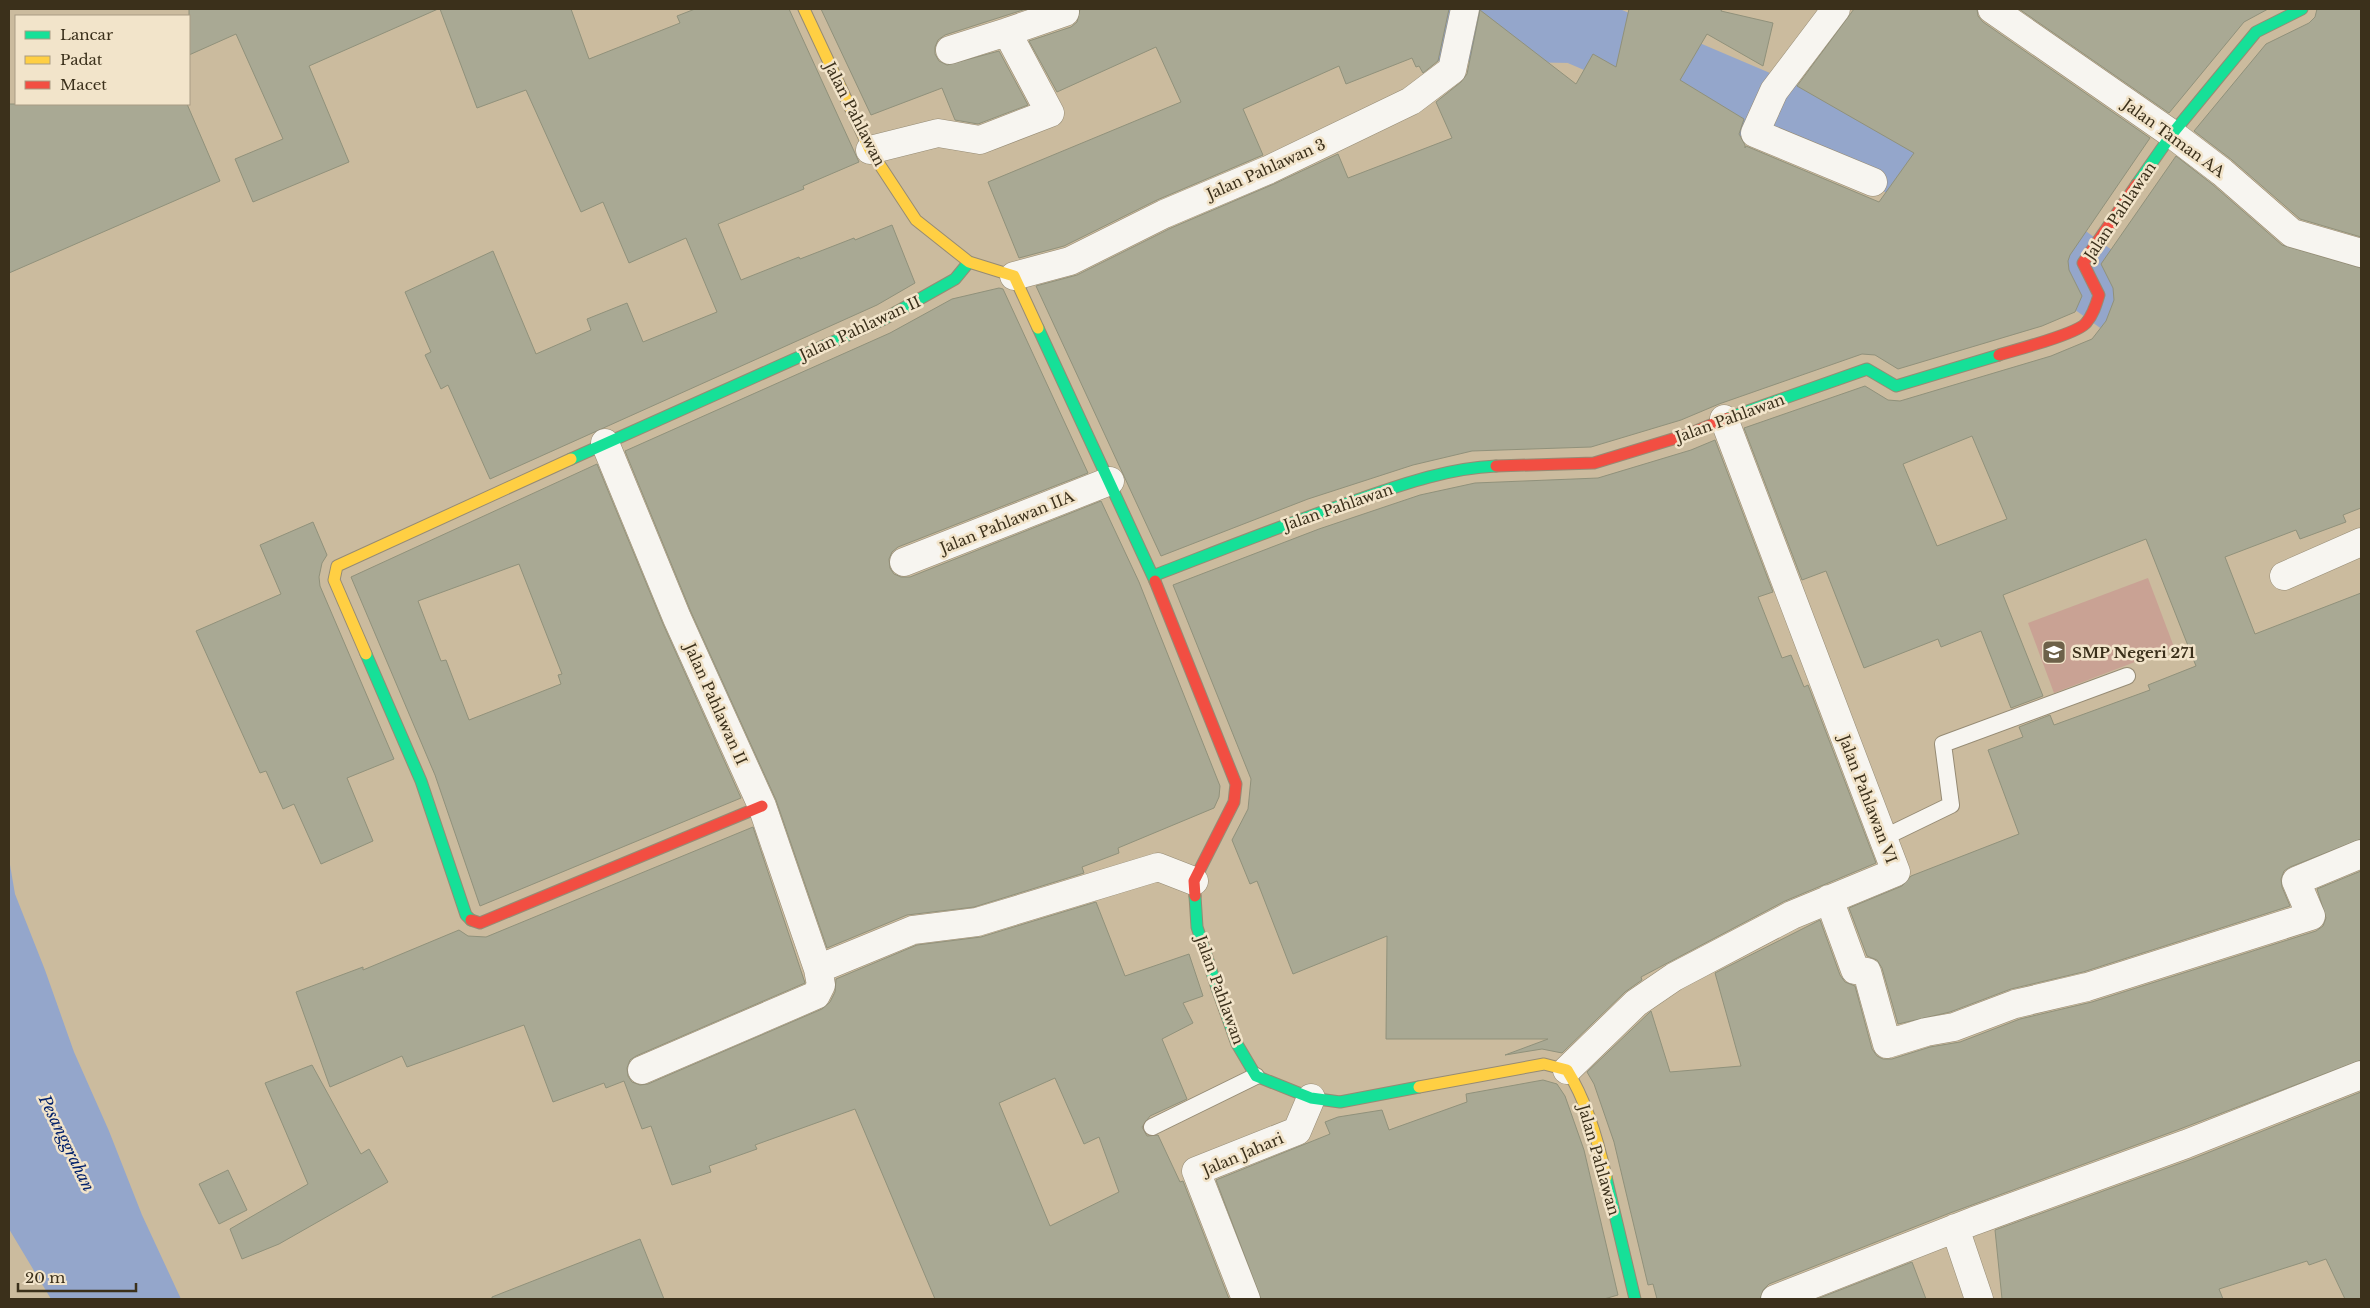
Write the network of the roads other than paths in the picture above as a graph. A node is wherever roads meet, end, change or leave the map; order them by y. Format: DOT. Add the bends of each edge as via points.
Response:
graph roads {
  1 [pos="804,9"];
  2 [pos="1064,9"];
  3 [pos="1465,9"];
  4 [pos="1836,9"];
  5 [pos="1992,9"];
  6 [pos="2302,9"];
  7 [pos="1007,32"];
  8 [pos="950,50"];
  9 [pos="2172,134"];
  10 [pos="870,150"];
  11 [pos="1873,182"];
  12 [pos="2361,253"];
  13 [pos="968,262"];
  14 [pos="1014,276"];
  15 [pos="1724,419"];
  16 [pos="605,442"];
  17 [pos="1110,481"];
  18 [pos="2361,542"];
  19 [pos="904,562"];
  20 [pos="1153,576"];
  21 [pos="2284,576"];
  22 [pos="2127,676"];
  23 [pos="762,806"];
  24 [pos="1883,838"];
  25 [pos="2361,854"];
  26 [pos="1194,881"];
  27 [pos="1829,899"];
  28 [pos="818,969"];
  29 [pos="642,1070"];
  30 [pos="1567,1070"];
  31 [pos="2361,1075"];
  32 [pos="1256,1076"];
  33 [pos="1311,1098"];
  34 [pos="1152,1128"];
  35 [pos="1955,1228"];
  36 [pos="1246,1299"];
  37 [pos="1635,1299"];
  38 [pos="1775,1299"];
  39 [pos="1979,1299"];
  1 -- 10 [label="street, Jalan Pahlawan"];
  2 -- 7 [label="street" via="1065,12"];
  3 -- 14 [label="street, Jalan Pahlawan 3" via="1452,70 1411,100 1070,261"];
  4 -- 11 [label="street" via="1774,91 1755,133"];
  5 -- 9 [label="street, Jalan Taman AA"];
  6 -- 9 [label="street, Jalan Pahlawan" via="2256,32"];
  7 -- 8 [label="street"];
  7 -- 10 [label="street" via="1050,113 980,140 938,133"];
  9 -- 12 [label="street, Jalan Taman AA" via="2222,172 2292,233"];
  9 -- 15 [label="street, Jalan Pahlawan" via="2084,263 2099,295 2085,325 2047,341 1896,386 1867,369"];
  10 -- 13 [label="street, Jalan Pahlawan" via="916,220"];
  13 -- 14 [label="street, Jalan Pahlawan"];
  13 -- 16 [label="street, Jalan Pahlawan II" via="955,279 884,319"];
  14 -- 17 [label="street"];
  15 -- 20 [label="street, Jalan Pahlawan" via="1686,435 1594,462 1474,466 1416,480 1314,514"];
  15 -- 24 [label="street, Jalan Pahlawan VI"];
  16 -- 23 [label="street, Jalan Pahlawan II" via="677,618"];
  16 -- 23 [label="street, Jalan Pahlawan II" via="337,566 334,580 420,781 466,915 480,923"];
  17 -- 19 [label="street, Jalan Pahlawan IIA"];
  17 -- 20 [label="street"];
  18 -- 21 [label="street"];
  20 -- 26 [label="street" via="1236,784 1234,802"];
  22 -- 24 [label="lane" via="1943,744 1951,805"];
  23 -- 28 [label="street, Jalan Pahlawan II"];
  24 -- 27 [label="street, Jalan Pahlawan VI" via="1896,872"];
  25 -- 27 [label="street" via="2296,881 2311,916 2087,987 2015,1004 1954,1027 1887,1044 1866,972 1855,970"];
  26 -- 28 [label="street" via="1158,867 977,922 913,930"];
  26 -- 32 [label="street, Jalan Pahlawan" via="1197,927 1237,1044"];
  27 -- 30 [label="street, Jalan Pahlawan VI" via="1674,977 1636,1003"];
  28 -- 29 [label="street" via="821,985 816,995"];
  30 -- 33 [label="street" via="1544,1064 1340,1102"];
  30 -- 37 [label="street, Jalan Pahlawan" via="1579,1089 1599,1146"];
  31 -- 35 [label="street" via="2186,1144"];
  32 -- 33 [label="street"];
  32 -- 34 [label="lane"];
  33 -- 36 [label="street, Jalan Jahari" via="1297,1131 1196,1171"];
  35 -- 38 [label="street"];
  35 -- 39 [label="street"];
}
